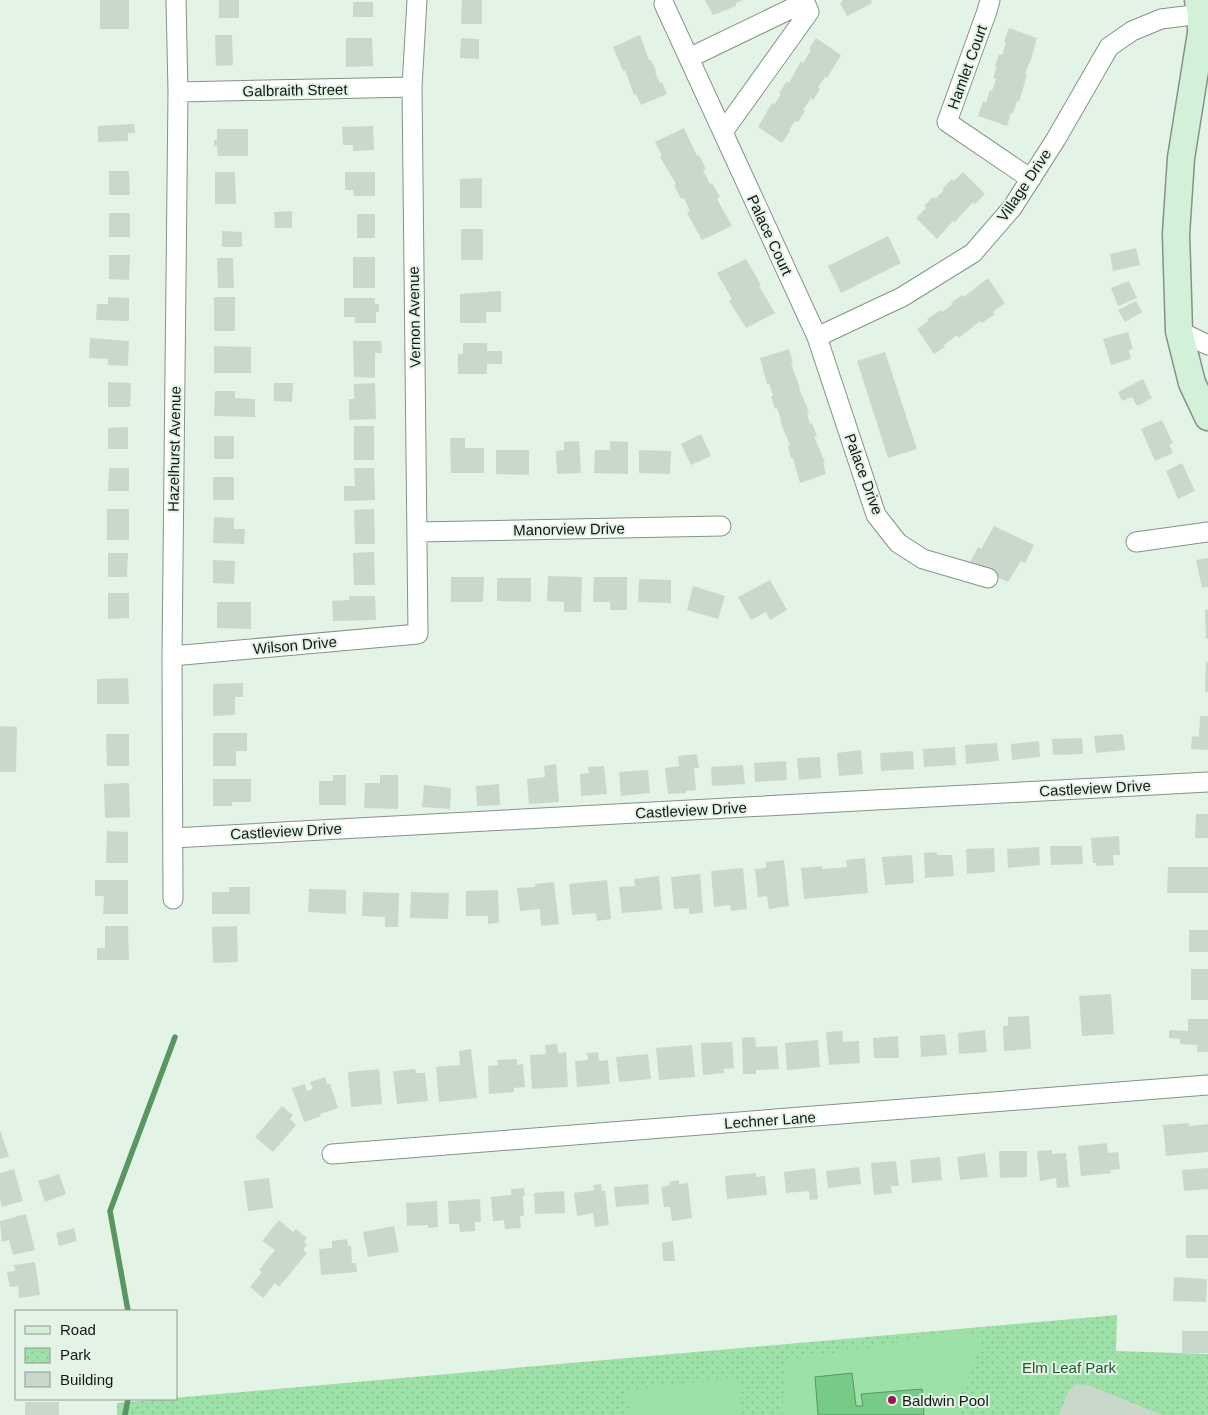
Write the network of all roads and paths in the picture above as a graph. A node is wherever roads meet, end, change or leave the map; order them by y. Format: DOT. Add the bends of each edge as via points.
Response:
graph roads {
  1 [pos="176,0"];
  2 [pos="417,0"];
  3 [pos="990,0"];
  4 [pos="805,1"];
  5 [pos="664,4"];
  6 [pos="1199,7"];
  7 [pos="688,58"];
  8 [pos="412,88"];
  9 [pos="178,92"];
  10 [pos="723,132"];
  11 [pos="1031,179"];
  12 [pos="1180,331"];
  13 [pos="817,337"];
  14 [pos="1208,345"];
  15 [pos="1208,417"];
  16 [pos="721,526"];
  17 [pos="417,532"];
  18 [pos="1208,532"];
  19 [pos="1136,542"];
  20 [pos="988,578"];
  21 [pos="418,634"];
  22 [pos="172,656"];
  23 [pos="1208,782"];
  24 [pos="173,838"];
  25 [pos="173,899"];
  26 [pos="1208,1086"];
  27 [pos="332,1154"];
  1 -- 9 [label="street, Hazelhurst Avenue"];
  2 -- 8 [label="street, Vernon Avenue"];
  3 -- 11 [label="street, Hamlet Court" via="947,122"];
  4 -- 7 [label="street"];
  4 -- 10 [label="street" via="809,12"];
  5 -- 7 [label="street, Palace Court"];
  6 -- 11 [label="street, Village Drive" via="1132,31 1109,47"];
  6 -- 12 [label="street" via="1201,33 1181,158 1176,234"];
  7 -- 10 [label="street, Palace Court"];
  8 -- 9 [label="street, Galbraith Street"];
  8 -- 17 [label="street, Vernon Avenue"];
  9 -- 22 [label="street, Hazelhurst Avenue"];
  10 -- 13 [label="street, Palace Court"];
  11 -- 13 [label="street, Village Drive" via="1012,208 973,253 902,297"];
  12 -- 14 [label="street"];
  12 -- 15 [label="street" via="1192,382"];
  13 -- 20 [label="street, Palace Drive" via="876,515 898,543 923,559"];
  16 -- 17 [label="street, Manorview Drive"];
  17 -- 21 [label="street, Vernon Avenue"];
  18 -- 19 [label="street"];
  21 -- 22 [label="street, Wilson Drive"];
  22 -- 24 [label="street, Hazelhurst Avenue"];
  23 -- 24 [label="street, Castleview Drive"];
  24 -- 25 [label="street, Hazelhurst Avenue"];
  26 -- 27 [label="street, Lechner Lane"];
}
